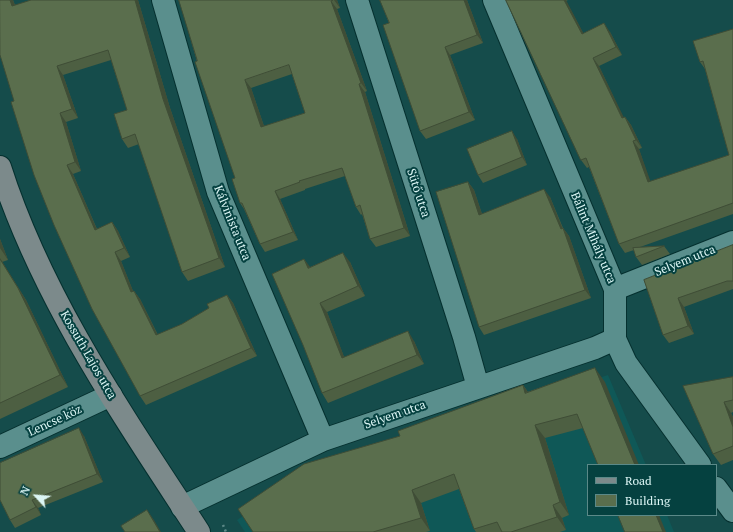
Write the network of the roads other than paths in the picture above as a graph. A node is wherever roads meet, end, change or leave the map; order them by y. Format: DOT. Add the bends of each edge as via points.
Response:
graph roads {
  1 [pos="163,0"];
  2 [pos="357,0"];
  3 [pos="494,0"];
  4 [pos="0,167"];
  5 [pos="733,242"];
  6 [pos="615,289"];
  7 [pos="615,339"];
  8 [pos="478,387"];
  9 [pos="111,395"];
  10 [pos="323,440"];
  11 [pos="0,447"];
  12 [pos="699,464"];
  13 [pos="717,489"];
  14 [pos="182,507"];
  15 [pos="733,511"];
  16 [pos="199,532"];
  1 -- 10 [label="street, Kálvinista utca" via="218,192"];
  2 -- 8 [label="street, Sütő utca"];
  3 -- 6 [label="street, Bálint Mihály utca"];
  4 -- 9 [label="street, Kossuth Lajos utca" via="9,194 58,304"];
  5 -- 6 [label="street, Selyem utca"];
  6 -- 7 [label="street, Bálint Mihály utca"];
  7 -- 8 [label="street, Selyem utca"];
  7 -- 12 [label="street, Bálint Mihály utca" via="626,363"];
  8 -- 10 [label="street, Selyem utca"];
  9 -- 11 [label="street, Lencse köz"];
  9 -- 14 [label="street, Kossuth Lajos utca"];
  10 -- 14 [label="street, Selyem utca"];
  13 -- 15 [label="street"];
  14 -- 16 [label="street, Kossuth Lajos utca"];
}
